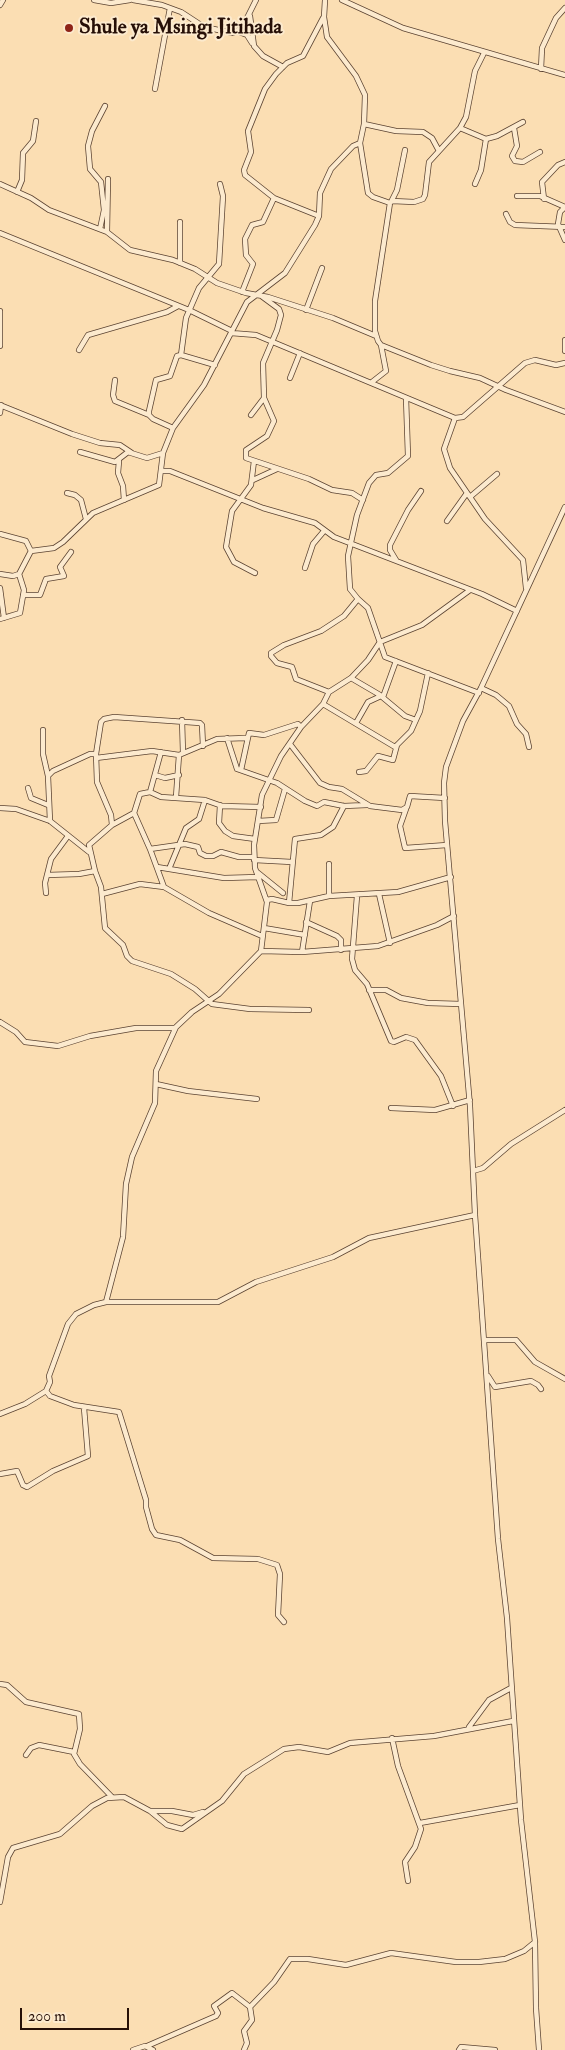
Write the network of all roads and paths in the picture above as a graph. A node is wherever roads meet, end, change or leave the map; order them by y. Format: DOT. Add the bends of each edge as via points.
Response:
graph roads {
  1 [pos="3,0"];
  2 [pos="94,0"];
  3 [pos="130,0"];
  4 [pos="133,0"];
  5 [pos="256,0"];
  6 [pos="325,0"];
  7 [pos="342,0"];
  8 [pos="111,1"];
  9 [pos="0,5"];
  10 [pos="170,8"];
  11 [pos="565,8"];
  12 [pos="250,15"];
  13 [pos="324,17"];
  14 [pos="239,32"];
  15 [pos="254,46"];
  16 [pos="484,53"];
  17 [pos="283,67"];
  18 [pos="541,69"];
  19 [pos="565,75"];
  20 [pos="155,89"];
  21 [pos="105,106"];
  22 [pos="36,121"];
  23 [pos="524,122"];
  24 [pos="364,124"];
  25 [pos="460,128"];
  26 [pos="514,128"];
  27 [pos="486,139"];
  28 [pos="360,143"];
  29 [pos="405,150"];
  30 [pos="438,151"];
  31 [pos="540,152"];
  32 [pos="565,162"];
  33 [pos="108,179"];
  34 [pos="0,184"];
  35 [pos="220,184"];
  36 [pos="475,184"];
  37 [pos="19,190"];
  38 [pos="517,196"];
  39 [pos="274,198"];
  40 [pos="544,199"];
  41 [pos="391,202"];
  42 [pos="565,207"];
  43 [pos="506,214"];
  44 [pos="319,216"];
  45 [pos="180,222"];
  46 [pos="562,227"];
  47 [pos="100,229"];
  48 [pos="107,232"];
  49 [pos="0,233"];
  50 [pos="565,240"];
  51 [pos="180,263"];
  52 [pos="322,268"];
  53 [pos="207,277"];
  54 [pos="242,292"];
  55 [pos="258,295"];
  56 [pos="178,306"];
  57 [pos="189,310"];
  58 [pos="306,310"];
  59 [pos="0,311"];
  60 [pos="232,332"];
  61 [pos="376,336"];
  62 [pos="565,340"];
  63 [pos="271,341"];
  64 [pos="381,345"];
  65 [pos="0,346"];
  66 [pos="78,350"];
  67 [pos="565,351"];
  68 [pos="300,353"];
  69 [pos="181,355"];
  70 [pos="565,363"];
  71 [pos="215,365"];
  72 [pos="290,378"];
  73 [pos="115,380"];
  74 [pos="372,382"];
  75 [pos="498,386"];
  76 [pos="264,398"];
  77 [pos="406,398"];
  78 [pos="0,405"];
  79 [pos="565,412"];
  80 [pos="0,413"];
  81 [pos="148,415"];
  82 [pos="251,415"];
  83 [pos="455,418"];
  84 [pos="173,428"];
  85 [pos="80,452"];
  86 [pos="132,453"];
  87 [pos="163,453"];
  88 [pos="119,461"];
  89 [pos="254,461"];
  90 [pos="278,469"];
  91 [pos="164,470"];
  92 [pos="497,474"];
  93 [pos="253,480"];
  94 [pos="421,491"];
  95 [pos="67,493"];
  96 [pos="246,494"];
  97 [pos="468,495"];
  98 [pos="240,499"];
  99 [pos="124,500"];
  100 [pos="363,500"];
  101 [pos="247,502"];
  102 [pos="565,507"];
  103 [pos="86,519"];
  104 [pos="447,521"];
  105 [pos="324,531"];
  106 [pos="0,534"];
  107 [pos="351,543"];
  108 [pos="31,551"];
  109 [pos="71,552"];
  110 [pos="397,561"];
  111 [pos="305,568"];
  112 [pos="255,573"];
  113 [pos="0,574"];
  114 [pos="19,574"];
  115 [pos="0,588"];
  116 [pos="470,590"];
  117 [pos="526,592"];
  118 [pos="23,595"];
  119 [pos="358,599"];
  120 [pos="517,611"];
  121 [pos="2,618"];
  122 [pos="380,642"];
  123 [pos="396,661"];
  124 [pos="428,673"];
  125 [pos="351,678"];
  126 [pos="480,691"];
  127 [pos="329,692"];
  128 [pos="382,696"];
  129 [pos="323,704"];
  130 [pos="182,720"];
  131 [pos="416,720"];
  132 [pos="356,723"];
  133 [pos="301,727"];
  134 [pos="43,730"];
  135 [pos="226,738"];
  136 [pos="246,738"];
  137 [pos="290,744"];
  138 [pos="397,745"];
  139 [pos="203,746"];
  140 [pos="529,747"];
  141 [pos="161,752"];
  142 [pos="181,754"];
  143 [pos="96,756"];
  144 [pos="241,770"];
  145 [pos="359,772"];
  146 [pos="155,775"];
  147 [pos="179,775"];
  148 [pos="48,776"];
  149 [pos="270,781"];
  150 [pos="28,788"];
  151 [pos="285,789"];
  152 [pos="150,792"];
  153 [pos="176,797"];
  154 [pos="445,798"];
  155 [pos="205,800"];
  156 [pos="48,805"];
  157 [pos="368,805"];
  158 [pos="220,806"];
  159 [pos="344,806"];
  160 [pos="261,807"];
  161 [pos="0,808"];
  162 [pos="406,808"];
  163 [pos="134,813"];
  164 [pos="258,821"];
  165 [pos="50,822"];
  166 [pos="112,825"];
  167 [pos="68,836"];
  168 [pos="255,839"];
  169 [pos="179,844"];
  170 [pos="447,845"];
  171 [pos="150,849"];
  172 [pos="89,852"];
  173 [pos="254,858"];
  174 [pos="292,862"];
  175 [pos="330,864"];
  176 [pos="157,867"];
  177 [pos="169,869"];
  178 [pos="94,871"];
  179 [pos="257,874"];
  180 [pos="47,875"];
  181 [pos="451,877"];
  182 [pos="164,887"];
  183 [pos="46,893"];
  184 [pos="283,893"];
  185 [pos="102,894"];
  186 [pos="379,894"];
  187 [pos="329,896"];
  188 [pos="357,896"];
  189 [pos="267,900"];
  190 [pos="310,902"];
  191 [pos="290,903"];
  192 [pos="454,916"];
  193 [pos="306,922"];
  194 [pos="264,928"];
  195 [pos="305,935"];
  196 [pos="262,936"];
  197 [pos="390,943"];
  198 [pos="353,948"];
  199 [pos="341,950"];
  200 [pos="260,951"];
  201 [pos="302,952"];
  202 [pos="369,990"];
  203 [pos="208,1002"];
  204 [pos="461,1004"];
  205 [pos="309,1010"];
  206 [pos="0,1022"];
  207 [pos="176,1027"];
  208 [pos="156,1084"];
  209 [pos="257,1099"];
  210 [pos="470,1100"];
  211 [pos="453,1106"];
  212 [pos="391,1108"];
  213 [pos="565,1110"];
  214 [pos="473,1170"];
  215 [pos="475,1215"];
  216 [pos="106,1302"];
  217 [pos="484,1340"];
  218 [pos="486,1373"];
  219 [pos="565,1379"];
  220 [pos="541,1390"];
  221 [pos="46,1392"];
  222 [pos="84,1408"];
  223 [pos="0,1414"];
  224 [pos="0,1474"];
  225 [pos="284,1622"];
  226 [pos="0,1684"];
  227 [pos="511,1688"];
  228 [pos="513,1721"];
  229 [pos="468,1728"];
  230 [pos="392,1738"];
  231 [pos="74,1752"];
  232 [pos="26,1755"];
  233 [pos="112,1797"];
  234 [pos="520,1805"];
  235 [pos="213,1808"];
  236 [pos="150,1811"];
  237 [pos="420,1823"];
  238 [pos="408,1882"];
  239 [pos="0,1902"];
  240 [pos="535,1942"];
  241 [pos="250,2007"];
  242 [pos="147,2046"];
  243 [pos="133,2050"];
  244 [pos="153,2050"];
  245 [pos="244,2050"];
  246 [pos="459,2050"];
  247 [pos="494,2050"];
  248 [pos="539,2050"];
  1 -- 9 [label="street"];
  2 -- 8 [label="street"];
  3 -- 8 [label="street"];
  4 -- 10 [label="street"];
  5 -- 12 [label="street"];
  6 -- 13 [label="street"];
  7 -- 16 [label="street" via="403,28"];
  10 -- 14 [label="street" via="204,27 228,33"];
  10 -- 20 [label="street"];
  11 -- 18 [label="street" via="556,18 542,48"];
  12 -- 14 [label="street"];
  12 -- 15 [label="street"];
  13 -- 17 [label="street" via="306,53"];
  13 -- 24 [label="street" via="330,42 356,76 364,95"];
  14 -- 15 [label="street" via="247,35"];
  15 -- 17 [label="street" via="263,56"];
  16 -- 18 [label="street"];
  16 -- 25 [label="street" via="475,70 470,104"];
  17 -- 39 [label="street" via="270,80 260,99 248,131 251,152 244,170"];
  18 -- 19 [label="street"];
  21 -- 47 [label="street" via="88,146 90,169 101,182 104,210"];
  22 -- 37 [label="street" via="33,141 23,153"];
  23 -- 26 [label="street"];
  24 -- 28 [label="street"];
  24 -- 30 [label="street" via="396,131 423,132 432,138"];
  25 -- 27 [label="street"];
  25 -- 30 [label="street"];
  26 -- 27 [label="street"];
  26 -- 31 [label="street" via="517,146 512,156 515,161 523,162"];
  27 -- 36 [label="street" via="481,170"];
  28 -- 41 [label="street" via="368,193 372,198"];
  28 -- 44 [label="street" via="331,169 320,193"];
  29 -- 41 [label="street" via="397,190"];
  30 -- 41 [label="street" via="428,165 423,199"];
  32 -- 40 [label="street" via="542,182"];
  33 -- 48 [label="street"];
  34 -- 37 [label="street"];
  35 -- 53 [label="street" via="223,196 219,264"];
  37 -- 47 [label="street" via="49,210"];
  38 -- 40 [label="street" via="533,195"];
  39 -- 44 [label="street"];
  39 -- 54 [label="street" via="262,224 252,226 245,239 246,255 253,264"];
  40 -- 42 [label="street"];
  41 -- 61 [label="street" via="376,289"];
  42 -- 46 [label="street" via="560,212"];
  43 -- 46 [label="street" via="515,225"];
  44 -- 55 [label="street" via="285,273"];
  45 -- 51 [label="street"];
  46 -- 50 [label="street"];
  47 -- 48 [label="street"];
  48 -- 51 [label="street" via="130,250"];
  49 -- 56 [label="street"];
  51 -- 53 [label="street"];
  52 -- 58 [label="street"];
  53 -- 54 [label="street"];
  53 -- 57 [label="street"];
  54 -- 55 [label="street"];
  55 -- 58 [label="street"];
  55 -- 60 [label="street" via="247,302"];
  55 -- 63 [label="street" via="280,312"];
  56 -- 57 [label="street"];
  56 -- 66 [label="street" via="88,336"];
  57 -- 60 [label="street"];
  57 -- 69 [label="street"];
  58 -- 61 [label="street"];
  59 -- 65 [label="street"];
  60 -- 63 [label="street"];
  60 -- 71 [label="street"];
  61 -- 64 [label="street"];
  62 -- 67 [label="street"];
  63 -- 68 [label="street"];
  63 -- 76 [label="street" via="263,363"];
  64 -- 74 [label="street" via="386,371"];
  64 -- 75 [label="street"];
  68 -- 72 [label="street"];
  68 -- 74 [label="street"];
  69 -- 71 [label="street"];
  69 -- 81 [label="street" via="177,356 170,376 156,380"];
  70 -- 75 [label="street" via="556,365 531,360"];
  71 -- 84 [label="street"];
  73 -- 81 [label="street" via="115,401"];
  74 -- 77 [label="street"];
  75 -- 79 [label="street"];
  75 -- 83 [label="street" via="463,416"];
  76 -- 82 [label="street"];
  76 -- 89 [label="street" via="274,421 267,436 246,450 246,458"];
  77 -- 83 [label="street"];
  77 -- 100 [label="street" via="408,456 388,473 373,477"];
  78 -- 80 [label="street"];
  78 -- 86 [label="street" via="79,436 120,445"];
  81 -- 84 [label="street"];
  83 -- 97 [label="street" via="444,449 450,468"];
  84 -- 87 [label="street"];
  85 -- 88 [label="street"];
  86 -- 87 [label="street" via="147,458"];
  86 -- 88 [label="street" via="125,454"];
  87 -- 91 [label="street"];
  88 -- 99 [label="street"];
  89 -- 90 [label="street"];
  89 -- 93 [label="street"];
  90 -- 93 [label="street"];
  90 -- 100 [label="street" via="332,490 352,493"];
  91 -- 98 [label="street"];
  91 -- 99 [label="street" via="158,486"];
  92 -- 97 [label="street"];
  93 -- 96 [label="street"];
  94 -- 110 [label="street" via="390,545"];
  95 -- 103 [label="street" via="81,500"];
  96 -- 98 [label="street"];
  96 -- 101 [label="street"];
  97 -- 104 [label="street"];
  97 -- 117 [label="street" via="485,520 523,560"];
  98 -- 101 [label="street"];
  98 -- 112 [label="street" via="230,517 226,547 234,562"];
  99 -- 103 [label="street"];
  100 -- 107 [label="street"];
  101 -- 105 [label="street" via="315,523"];
  102 -- 117 [label="street"];
  103 -- 108 [label="street" via="60,544 47,550"];
  105 -- 107 [label="street"];
  105 -- 111 [label="street" via="312,544"];
  106 -- 108 [label="street" via="26,541"];
  107 -- 110 [label="street"];
  107 -- 119 [label="street" via="348,578 352,593"];
  108 -- 114 [label="street"];
  109 -- 118 [label="street" via="60,566 64,576 46,579 40,595"];
  110 -- 116 [label="street"];
  113 -- 114 [label="street"];
  114 -- 118 [label="street"];
  115 -- 121 [label="street"];
  116 -- 120 [label="street"];
  116 -- 122 [label="street" via="422,625"];
  117 -- 120 [label="street"];
  118 -- 121 [label="street" via="20,613"];
  119 -- 122 [label="street" via="368,608"];
  119 -- 127 [label="street" via="344,616 321,631 271,653 277,662 292,667 296,680"];
  120 -- 126 [label="street"];
  122 -- 123 [label="street" via="385,657"];
  122 -- 125 [label="street"];
  123 -- 124 [label="street"];
  123 -- 128 [label="street"];
  124 -- 126 [label="street"];
  124 -- 131 [label="street"];
  125 -- 127 [label="street"];
  125 -- 128 [label="street"];
  126 -- 140 [label="street" via="496,695 509,706 517,724 526,734"];
  126 -- 154 [label="street" via="463,721 446,767"];
  127 -- 129 [label="street"];
  128 -- 131 [label="street" via="405,716"];
  128 -- 132 [label="street" via="368,702"];
  129 -- 132 [label="street"];
  129 -- 133 [label="street"];
  130 -- 139 [label="street" via="202,725"];
  130 -- 142 [label="street"];
  130 -- 143 [label="street" via="108,717 101,722"];
  131 -- 138 [label="street" via="411,731"];
  132 -- 138 [label="street" via="392,746"];
  133 -- 136 [label="street" via="299,724 264,735 248,733"];
  133 -- 137 [label="street"];
  134 -- 148 [label="street" via="43,754"];
  135 -- 136 [label="street"];
  135 -- 139 [label="street"];
  135 -- 144 [label="street" via="233,763"];
  136 -- 144 [label="street"];
  137 -- 149 [label="street"];
  137 -- 157 [label="street" via="320,783 342,789"];
  138 -- 145 [label="street" via="393,760 378,756 366,771"];
  139 -- 142 [label="street"];
  141 -- 142 [label="street"];
  141 -- 143 [label="street"];
  141 -- 146 [label="street"];
  142 -- 147 [label="street"];
  143 -- 148 [label="street" via="90,754"];
  143 -- 166 [label="street" via="98,787"];
  144 -- 149 [label="street"];
  146 -- 147 [label="street" via="165,778"];
  146 -- 152 [label="street"];
  147 -- 153 [label="street"];
  148 -- 156 [label="street"];
  149 -- 151 [label="street"];
  149 -- 160 [label="street" via="262,795"];
  150 -- 156 [label="street" via="31,798"];
  151 -- 159 [label="street" via="316,806 326,802"];
  151 -- 164 [label="street" via="276,820"];
  152 -- 153 [label="street" via="161,797"];
  152 -- 163 [label="street" via="140,794"];
  153 -- 155 [label="street"];
  154 -- 162 [label="street" via="410,796"];
  154 -- 170 [label="street"];
  155 -- 158 [label="street"];
  155 -- 169 [label="street" via="199,819 186,828"];
  156 -- 165 [label="street"];
  157 -- 159 [label="street"];
  157 -- 162 [label="street" via="394,810"];
  158 -- 160 [label="street"];
  158 -- 168 [label="street" via="219,823 225,831 233,836"];
  159 -- 174 [label="street" via="333,827 321,835 295,839"];
  160 -- 164 [label="street"];
  161 -- 165 [label="street" via="16,809"];
  162 -- 170 [label="street" via="400,826 405,848"];
  163 -- 166 [label="street"];
  163 -- 171 [label="street"];
  164 -- 168 [label="street"];
  165 -- 167 [label="street"];
  166 -- 172 [label="street" via="90,843"];
  167 -- 172 [label="street"];
  167 -- 180 [label="street" via="51,859"];
  168 -- 173 [label="street"];
  169 -- 171 [label="street"];
  169 -- 173 [label="street" via="197,847 206,856 214,856 218,852"];
  169 -- 177 [label="street" via="177,856"];
  170 -- 181 [label="street"];
  171 -- 176 [label="street"];
  172 -- 178 [label="street"];
  173 -- 174 [label="street"];
  173 -- 179 [label="street"];
  174 -- 191 [label="street"];
  175 -- 187 [label="street"];
  176 -- 177 [label="street"];
  176 -- 182 [label="street"];
  177 -- 179 [label="street" via="224,878"];
  178 -- 180 [label="street"];
  178 -- 185 [label="street"];
  179 -- 184 [label="street"];
  179 -- 189 [label="street"];
  180 -- 183 [label="street"];
  181 -- 186 [label="street" via="408,891"];
  181 -- 192 [label="street"];
  182 -- 185 [label="street" via="140,884"];
  182 -- 196 [label="street" via="209,913"];
  185 -- 203 [label="street" via="105,928 123,945 129,958 171,974 195,989"];
  186 -- 188 [label="street"];
  186 -- 197 [label="street"];
  187 -- 188 [label="street"];
  187 -- 190 [label="street"];
  188 -- 198 [label="street"];
  189 -- 191 [label="street"];
  189 -- 194 [label="street"];
  190 -- 191 [label="street"];
  190 -- 193 [label="street"];
  192 -- 197 [label="street"];
  192 -- 204 [label="street"];
  193 -- 195 [label="street"];
  193 -- 199 [label="street" via="340,938"];
  194 -- 195 [label="street"];
  194 -- 196 [label="street"];
  195 -- 201 [label="street"];
  196 -- 200 [label="street"];
  197 -- 198 [label="street"];
  198 -- 199 [label="street"];
  198 -- 202 [label="street" via="354,966"];
  199 -- 201 [label="street"];
  200 -- 201 [label="street"];
  200 -- 203 [label="street"];
  202 -- 204 [label="street" via="386,990 401,998 428,1003"];
  202 -- 211 [label="street" via="391,1041 406,1037 415,1040 441,1076"];
  203 -- 205 [label="street" via="225,1007"];
  203 -- 207 [label="street"];
  204 -- 210 [label="street"];
  206 -- 207 [label="street" via="25,1042 61,1046 90,1036 136,1028"];
  207 -- 208 [label="street" via="156,1071"];
  208 -- 209 [label="street"];
  208 -- 216 [label="street" via="155,1103 132,1157 126,1184 123,1237"];
  210 -- 211 [label="street"];
  210 -- 214 [label="street"];
  211 -- 212 [label="street" via="435,1110"];
  213 -- 214 [label="street" via="511,1144 483,1168"];
  214 -- 215 [label="street"];
  215 -- 216 [label="street" via="369,1238 333,1257 256,1282 218,1302"];
  215 -- 217 [label="street"];
  216 -- 221 [label="street" via="82,1310 68,1324"];
  217 -- 218 [label="street"];
  217 -- 219 [label="street" via="516,1340 535,1362"];
  218 -- 220 [label="street" via="495,1387 531,1381"];
  218 -- 227 [label="street"];
  221 -- 222 [label="street"];
  221 -- 223 [label="street"];
  222 -- 224 [label="street" via="88,1456 27,1487 16,1472"];
  222 -- 225 [label="street" via="116,1410 120,1414 154,1534 180,1540 213,1558 258,1559 277,1565 280,1574 278,1615"];
  226 -- 231 [label="street" via="26,1702 79,1714 80,1729"];
  227 -- 228 [label="street"];
  227 -- 229 [label="street" via="490,1700"];
  228 -- 229 [label="street"];
  228 -- 234 [label="street"];
  229 -- 230 [label="street" via="434,1736"];
  230 -- 235 [label="street" via="350,1743 328,1752 299,1747 284,1749 244,1774"];
  230 -- 237 [label="street" via="398,1766"];
  231 -- 232 [label="street" via="39,1745"];
  231 -- 233 [label="street" via="80,1764"];
  233 -- 236 [label="street" via="124,1797"];
  233 -- 239 [label="street" via="92,1806 60,1834 13,1848 8,1857"];
  234 -- 237 [label="street"];
  234 -- 240 [label="street"];
  235 -- 236 [label="street" via="193,1815"];
  235 -- 236 [label="street" via="180,1829 167,1825"];
  237 -- 238 [label="street" via="418,1842 405,1862"];
  240 -- 241 [label="street" via="505,1959 479,1962 390,1953 346,1965 290,1959"];
  240 -- 248 [label="street"];
  241 -- 242 [label="street" via="232,1993 214,2006 218,2013 216,2016"];
  241 -- 245 [label="street" via="252,2020 244,2031 247,2044"];
  242 -- 243 [label="street"];
  242 -- 244 [label="street"];
  246 -- 247 [label="street" via="461,2046"];
}
